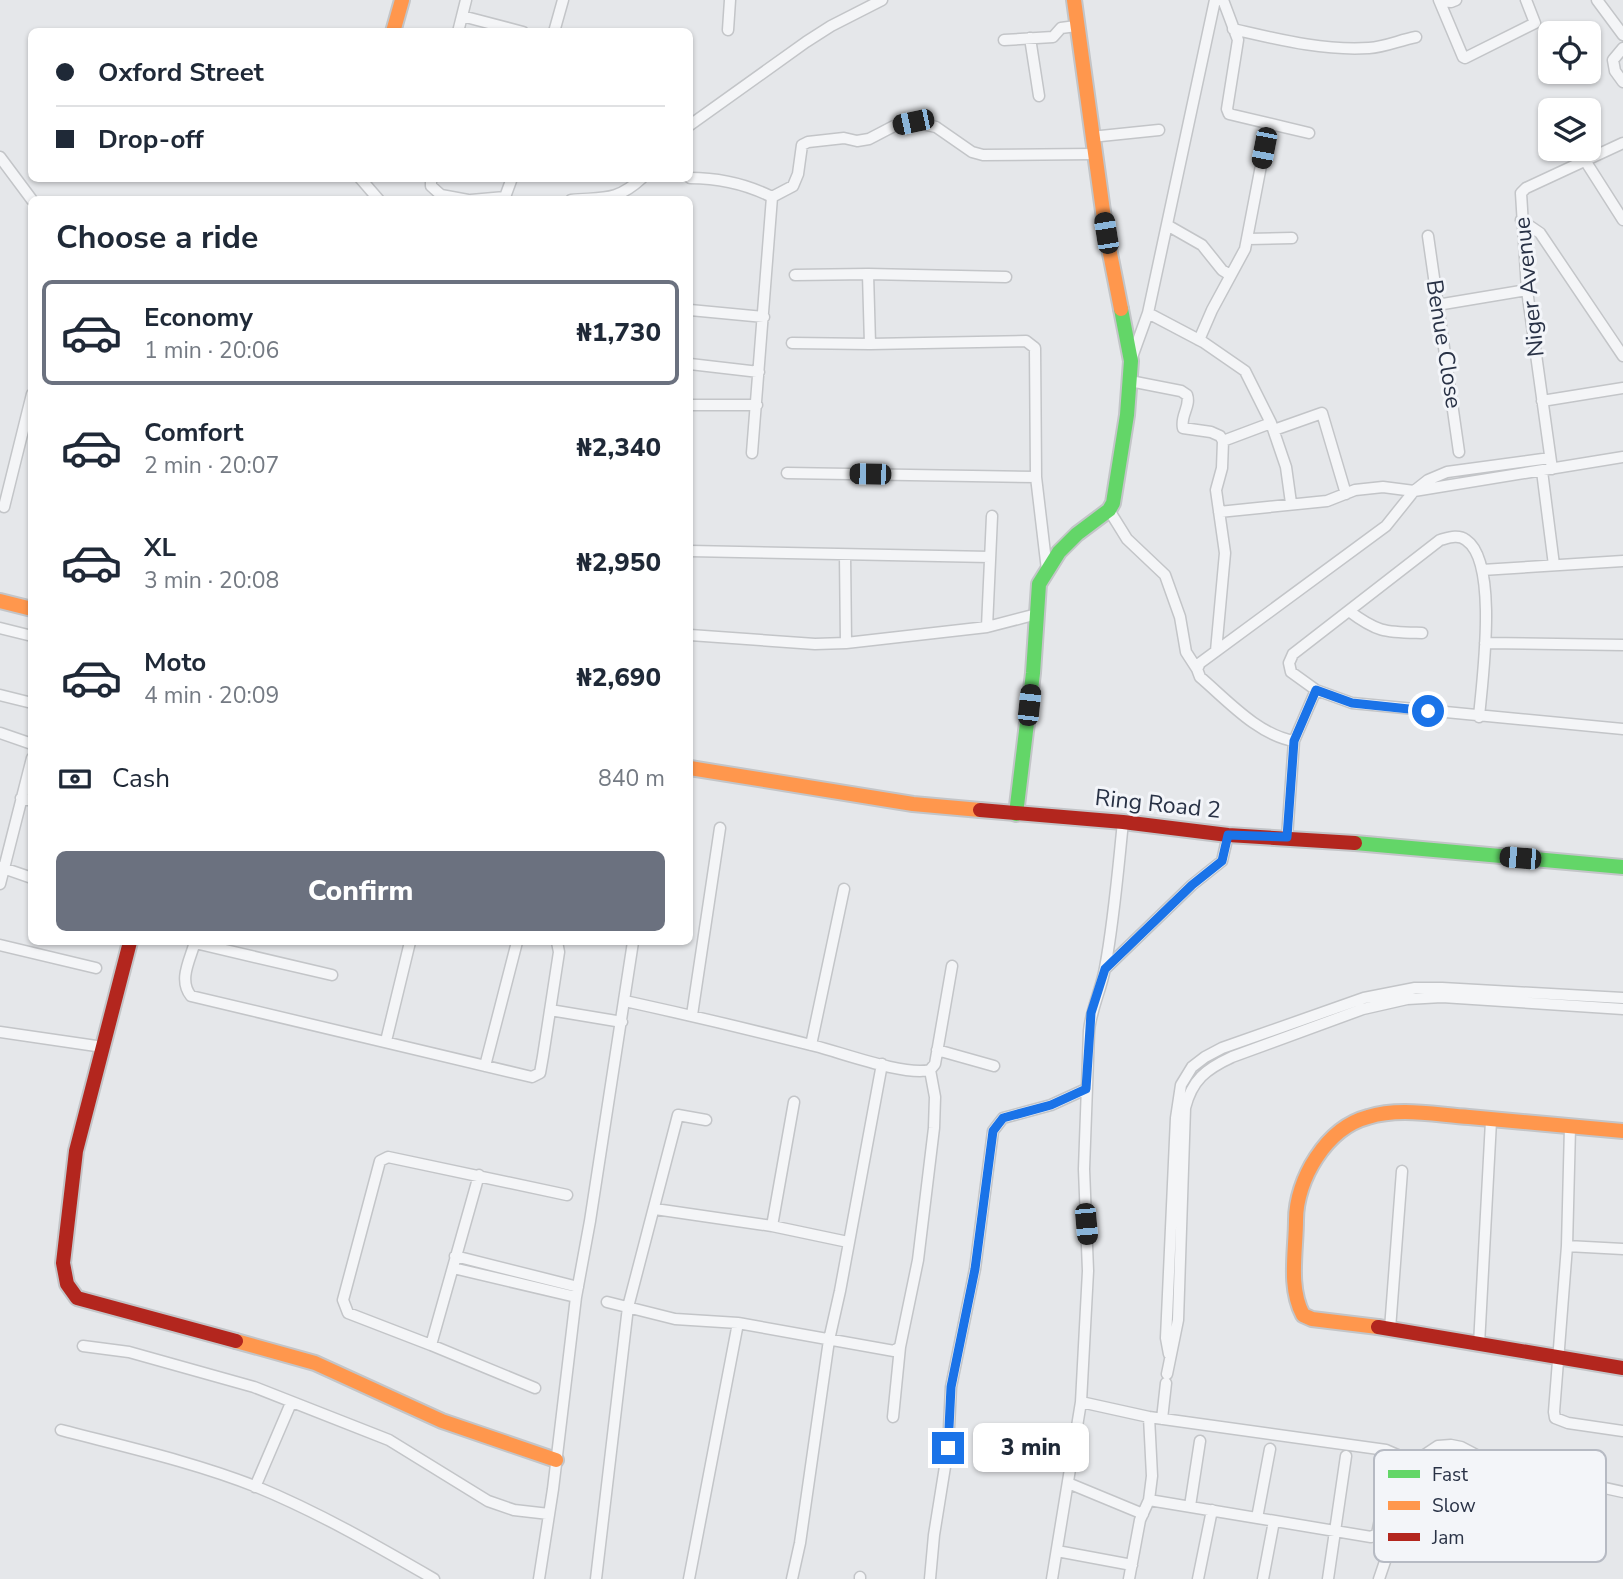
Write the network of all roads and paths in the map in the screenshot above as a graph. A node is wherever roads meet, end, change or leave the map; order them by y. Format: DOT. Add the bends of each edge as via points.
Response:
graph roads {
  1 [pos="402,0"];
  2 [pos="466,0"];
  3 [pos="564,0"];
  4 [pos="730,0"];
  5 [pos="882,0"];
  6 [pos="1074,0"];
  7 [pos="1215,0"];
  8 [pos="1223,0"];
  9 [pos="1439,0"];
  10 [pos="1456,0"];
  11 [pos="1526,0"];
  12 [pos="1597,0"];
  13 [pos="462,16"];
  14 [pos="1076,26"];
  15 [pos="394,28"];
  16 [pos="459,28"];
  17 [pos="508,28"];
  18 [pos="555,28"];
  19 [pos="1233,29"];
  20 [pos="728,30"];
  21 [pos="1623,35"];
  22 [pos="1416,37"];
  23 [pos="1030,38"];
  24 [pos="1004,40"];
  25 [pos="1623,48"];
  26 [pos="1623,82"];
  27 [pos="1039,96"];
  28 [pos="693,123"];
  29 [pos="1269,124"];
  30 [pos="1159,130"];
  31 [pos="1309,133"];
  32 [pos="1091,137"];
  33 [pos="1623,144"];
  34 [pos="1094,154"];
  35 [pos="0,157"];
  36 [pos="1586,162"];
  37 [pos="693,178"];
  38 [pos="363,182"];
  39 [pos="431,182"];
  40 [pos="638,182"];
  41 [pos="29,196"];
  42 [pos="376,196"];
  43 [pos="448,196"];
  44 [pos="618,196"];
  45 [pos="772,197"];
  46 [pos="1521,220"];
  47 [pos="1623,220"];
  48 [pos="1167,225"];
  49 [pos="1428,236"];
  50 [pos="1292,238"];
  51 [pos="1248,239"];
  52 [pos="868,274"];
  53 [pos="794,275"];
  54 [pos="1230,275"];
  55 [pos="1006,277"];
  56 [pos="1527,290"];
  57 [pos="1437,305"];
  58 [pos="693,310"];
  59 [pos="1148,313"];
  60 [pos="764,317"];
  61 [pos="1199,340"];
  62 [pos="792,343"];
  63 [pos="870,344"];
  64 [pos="1623,356"];
  65 [pos="1131,361"];
  66 [pos="693,364"];
  67 [pos="759,372"];
  68 [pos="1130,381"];
  69 [pos="1623,388"];
  70 [pos="1542,401"];
  71 [pos="693,405"];
  72 [pos="757,405"];
  73 [pos="28,410"];
  74 [pos="1272,426"];
  75 [pos="1223,441"];
  76 [pos="1459,452"];
  77 [pos="752,453"];
  78 [pos="1623,457"];
  79 [pos="1548,463"];
  80 [pos="787,473"];
  81 [pos="1036,477"];
  82 [pos="1414,491"];
  83 [pos="1346,494"];
  84 [pos="1291,503"];
  85 [pos="4,508"];
  86 [pos="1108,510"];
  87 [pos="1219,513"];
  88 [pos="992,516"];
  89 [pos="693,551"];
  90 [pos="845,555"];
  91 [pos="990,557"];
  92 [pos="1623,561"];
  93 [pos="1554,565"];
  94 [pos="1046,570"];
  95 [pos="1482,570"];
  96 [pos="0,601"];
  97 [pos="28,608"];
  98 [pos="1349,611"];
  99 [pos="1037,614"];
  100 [pos="987,627"];
  101 [pos="0,628"];
  102 [pos="1422,633"];
  103 [pos="28,635"];
  104 [pos="693,635"];
  105 [pos="846,643"];
  106 [pos="1485,643"];
  107 [pos="1623,645"];
  108 [pos="1216,651"];
  109 [pos="1197,670"];
  110 [pos="1316,690"];
  111 [pos="0,695"];
  112 [pos="28,702"];
  113 [pos="1479,717"];
  114 [pos="1623,729"];
  115 [pos="0,733"];
  116 [pos="1294,741"];
  117 [pos="28,743"];
  118 [pos="693,768"];
  119 [pos="26,800"];
  120 [pos="1016,814"];
  121 [pos="1123,822"];
  122 [pos="720,828"];
  123 [pos="1228,835"];
  124 [pos="1287,837"];
  125 [pos="2,867"];
  126 [pos="1623,867"];
  127 [pos="28,877"];
  128 [pos="0,884"];
  129 [pos="844,890"];
  130 [pos="0,945"];
  131 [pos="129,945"];
  132 [pos="194,945"];
  133 [pos="207,945"];
  134 [pos="409,945"];
  135 [pos="516,945"];
  136 [pos="557,945"];
  137 [pos="634,945"];
  138 [pos="952,966"];
  139 [pos="96,968"];
  140 [pos="1105,969"];
  141 [pos="332,975"];
  142 [pos="1502,995"];
  143 [pos="1623,998"];
  144 [pos="625,1001"];
  145 [pos="1623,1009"];
  146 [pos="550,1010"];
  147 [pos="691,1015"];
  148 [pos="622,1021"];
  149 [pos="0,1032"];
  150 [pos="386,1041"];
  151 [pos="811,1045"];
  152 [pos="103,1047"];
  153 [pos="937,1049"];
  154 [pos="882,1064"];
  155 [pos="485,1066"];
  156 [pos="994,1066"];
  157 [pos="930,1070"];
  158 [pos="1086,1089"];
  159 [pos="794,1102"];
  160 [pos="706,1119"];
  161 [pos="1491,1121"];
  162 [pos="1570,1127"];
  163 [pos="1623,1132"];
  164 [pos="1402,1171"];
  165 [pos="479,1175"];
  166 [pos="567,1195"];
  167 [pos="655,1209"];
  168 [pos="772,1226"];
  169 [pos="848,1242"];
  170 [pos="1567,1246"];
  171 [pos="1623,1249"];
  172 [pos="456,1256"];
  173 [pos="453,1268"];
  174 [pos="577,1292"];
  175 [pos="607,1302"];
  176 [pos="628,1307"];
  177 [pos="738,1323"];
  178 [pos="1390,1329"];
  179 [pos="829,1340"];
  180 [pos="431,1345"];
  181 [pos="1479,1345"];
  182 [pos="83,1346"];
  183 [pos="900,1347"];
  184 [pos="1559,1356"];
  185 [pos="1623,1368"];
  186 [pos="535,1388"];
  187 [pos="1081,1402"];
  188 [pos="291,1403"];
  189 [pos="893,1417"];
  190 [pos="1149,1418"];
  191 [pos="1162,1419"];
  192 [pos="61,1430"];
  193 [pos="1623,1431"];
  194 [pos="1200,1441"];
  195 [pos="1270,1449"];
  196 [pos="1386,1450"];
  197 [pos="1432,1450"];
  198 [pos="1466,1450"];
  199 [pos="1346,1456"];
  200 [pos="556,1460"];
  201 [pos="1068,1483"];
  202 [pos="255,1487"];
  203 [pos="1149,1500"];
  204 [pos="1190,1506"];
  205 [pos="1212,1510"];
  206 [pos="549,1514"];
  207 [pos="1143,1514"];
  208 [pos="1257,1518"];
  209 [pos="1274,1521"];
  210 [pos="1337,1532"];
  211 [pos="1374,1536"];
  212 [pos="1057,1551"];
  213 [pos="1385,1562"];
  214 [pos="1132,1565"];
  215 [pos="433,1579"];
  216 [pos="539,1579"];
  217 [pos="596,1579"];
  218 [pos="689,1579"];
  219 [pos="792,1579"];
  220 [pos="930,1579"];
  221 [pos="1052,1579"];
  222 [pos="1129,1579"];
  223 [pos="1198,1579"];
  224 [pos="1263,1579"];
  225 [pos="1328,1579"];
  226 [pos="1379,1579"];
  1 -- 15 [label="street"];
  2 -- 13 [label="street"];
  3 -- 18 [label="street"];
  4 -- 20 [label="street"];
  5 -- 28 [label="street" via="806,42"];
  6 -- 14 [label="street"];
  7 -- 48 [label="street"];
  8 -- 19 [label="street"];
  9 -- 10 [label="street"];
  9 -- 11 [label="street" via="1463,57 1469,58 1535,23"];
  12 -- 21 [label="street"];
  13 -- 16 [label="street"];
  13 -- 17 [label="street"];
  14 -- 23 [label="street" via="1060,28 1053,37"];
  14 -- 32 [label="street"];
  19 -- 22 [label="street" via="1352,49"];
  19 -- 29 [label="street" via="1238,42 1227,109 1229,114"];
  23 -- 24 [label="street"];
  23 -- 27 [label="street"];
  25 -- 26 [label="street" via="1613,60"];
  29 -- 31 [label="street"];
  29 -- 51 [label="street"];
  30 -- 32 [label="street"];
  32 -- 34 [label="street"];
  33 -- 36 [label="street, Niger Avenue"];
  34 -- 45 [label="street" via="983,155 936,127 913,122 869,139 802,145 793,186"];
  34 -- 65 [label="street"];
  35 -- 41 [label="street"];
  36 -- 46 [label="street, Niger Avenue" via="1525,188"];
  36 -- 47 [label="street"];
  37 -- 45 [label="street" via="712,178"];
  38 -- 42 [label="street"];
  39 -- 43 [label="street"];
  40 -- 44 [label="street"];
  45 -- 60 [label="street"];
  46 -- 56 [label="street, Niger Avenue"];
  46 -- 64 [label="street" via="1540,233"];
  48 -- 54 [label="street" via="1202,245"];
  48 -- 59 [label="street"];
  49 -- 57 [label="street, Benue Close"];
  50 -- 51 [label="street"];
  51 -- 54 [label="street"];
  52 -- 53 [label="street"];
  52 -- 55 [label="street"];
  52 -- 63 [label="street"];
  54 -- 61 [label="street"];
  56 -- 57 [label="street"];
  56 -- 70 [label="street, Niger Avenue"];
  57 -- 76 [label="street, Benue Close"];
  58 -- 60 [label="street"];
  59 -- 61 [label="street"];
  59 -- 65 [label="street"];
  60 -- 67 [label="street"];
  61 -- 74 [label="street" via="1245,371"];
  62 -- 63 [label="street"];
  63 -- 81 [label="street" via="1026,341 1035,348"];
  65 -- 68 [label="street"];
  66 -- 67 [label="street"];
  67 -- 72 [label="street"];
  68 -- 75 [label="street" via="1181,391 1188,404 1184,428 1217,434"];
  68 -- 86 [label="street" via="1113,503"];
  69 -- 70 [label="street"];
  70 -- 79 [label="street, Niger Avenue"];
  71 -- 72 [label="street"];
  72 -- 77 [label="street"];
  73 -- 85 [label="street"];
  74 -- 75 [label="street"];
  74 -- 83 [label="street" via="1322,413"];
  74 -- 84 [label="street" via="1286,467"];
  75 -- 87 [label="street" via="1216,490"];
  78 -- 79 [label="street"];
  79 -- 82 [label="street"];
  79 -- 93 [label="street, Niger Avenue"];
  80 -- 81 [label="street"];
  81 -- 94 [label="street"];
  82 -- 83 [label="street" via="1384,487"];
  82 -- 108 [label="street" via="1386,526"];
  83 -- 84 [label="street" via="1327,501"];
  84 -- 87 [label="street"];
  86 -- 94 [label="street" via="1077,534"];
  86 -- 109 [label="street" via="1127,539 1165,575 1186,652"];
  87 -- 108 [label="street" via="1225,553"];
  88 -- 91 [label="street"];
  89 -- 90 [label="street"];
  90 -- 91 [label="street"];
  90 -- 105 [label="street"];
  91 -- 100 [label="street"];
  92 -- 93 [label="street"];
  93 -- 95 [label="street"];
  94 -- 99 [label="street" via="1039,584"];
  95 -- 98 [label="street" via="1466,540 1454,536 1440,540"];
  95 -- 106 [label="street"];
  96 -- 97 [label="street"];
  98 -- 102 [label="street" via="1387,632"];
  98 -- 110 [label="street" via="1293,654 1289,663 1292,672"];
  99 -- 100 [label="street"];
  99 -- 120 [label="street"];
  100 -- 105 [label="street"];
  101 -- 103 [label="street"];
  104 -- 105 [label="street"];
  106 -- 107 [label="street"];
  106 -- 113 [label="street"];
  108 -- 109 [label="street"];
  109 -- 116 [label="street" via="1245,716 1276,737"];
  110 -- 113 [label="street" via="1352,703"];
  110 -- 116 [label="street"];
  111 -- 112 [label="street"];
  113 -- 114 [label="street"];
  115 -- 117 [label="street"];
  116 -- 124 [label="street"];
  118 -- 120 [label="street, Ring Road 2" via="913,804"];
  119 -- 125 [label="street"];
  120 -- 121 [label="street, Ring Road 2"];
  121 -- 123 [label="street, Ring Road 2"];
  121 -- 140 [label="street"];
  122 -- 147 [label="street"];
  123 -- 124 [label="street, Ring Road 2"];
  123 -- 140 [label="street" via="1222,861"];
  124 -- 126 [label="street, Ring Road 2"];
  125 -- 127 [label="street"];
  125 -- 128 [label="street"];
  129 -- 151 [label="street"];
  130 -- 139 [label="street"];
  131 -- 152 [label="street"];
  132 -- 150 [label="street" via="184,977 191,996"];
  133 -- 141 [label="street"];
  134 -- 150 [label="street"];
  135 -- 155 [label="street"];
  136 -- 146 [label="street"];
  137 -- 144 [label="street"];
  138 -- 153 [label="street"];
  140 -- 158 [label="street" via="1091,1013"];
  142 -- 143 [label="street"];
  142 -- 145 [label="street"];
  142 -- 191 [label="street" via="1429,988 1364,998 1222,1048 1192,1067 1181,1085 1176,1118 1177,1189"];
  144 -- 147 [label="street"];
  144 -- 148 [label="street"];
  146 -- 148 [label="street"];
  146 -- 155 [label="street" via="540,1073 532,1077"];
  147 -- 151 [label="street"];
  148 -- 174 [label="street"];
  149 -- 152 [label="street"];
  150 -- 155 [label="street"];
  151 -- 154 [label="street"];
  152 -- 200 [label="street" via="76,1150 62,1273 69,1291 77,1298 315,1363 442,1421"];
  153 -- 156 [label="street"];
  153 -- 157 [label="street"];
  154 -- 157 [label="street"];
  154 -- 169 [label="street"];
  157 -- 183 [label="street" via="934,1128 918,1260"];
  158 -- 187 [label="street" via="1088,1271"];
  158 -- 220 [label="street" via="1051,1105 1003,1118 993,1131 975,1269 951,1387 948,1448"];
  159 -- 168 [label="street"];
  160 -- 167 [label="street" via="678,1115"];
  161 -- 162 [label="street"];
  161 -- 178 [label="street" via="1406,1112 1377,1114 1340,1133 1307,1173 1298,1196 1294,1299 1303,1315 1312,1319"];
  161 -- 181 [label="street"];
  162 -- 163 [label="street"];
  162 -- 170 [label="street"];
  164 -- 178 [label="street"];
  165 -- 166 [label="street"];
  165 -- 172 [label="street"];
  165 -- 180 [label="street" via="388,1157 380,1161 343,1305 348,1313"];
  167 -- 168 [label="street"];
  167 -- 176 [label="street"];
  168 -- 169 [label="street"];
  169 -- 179 [label="street"];
  170 -- 171 [label="street"];
  170 -- 184 [label="street"];
  172 -- 173 [label="street"];
  172 -- 174 [label="street"];
  173 -- 174 [label="street"];
  173 -- 180 [label="street"];
  174 -- 200 [label="street"];
  175 -- 176 [label="street"];
  176 -- 177 [label="street" via="675,1319"];
  176 -- 217 [label="street"];
  177 -- 179 [label="street"];
  177 -- 218 [label="street"];
  178 -- 181 [label="street"];
  179 -- 183 [label="street" via="894,1350"];
  179 -- 219 [label="street"];
  180 -- 186 [label="street"];
  181 -- 184 [label="street"];
  182 -- 188 [label="street" via="173,1363"];
  183 -- 189 [label="street"];
  184 -- 185 [label="street"];
  184 -- 193 [label="street" via="1555,1418"];
  187 -- 190 [label="street"];
  187 -- 201 [label="street"];
  188 -- 202 [label="street"];
  188 -- 206 [label="street" via="389,1440 488,1501"];
  190 -- 191 [label="street"];
  190 -- 203 [label="street"];
  191 -- 196 [label="street"];
  192 -- 202 [label="street"];
  194 -- 204 [label="street"];
  195 -- 208 [label="street"];
  197 -- 198 [label="street" via="1451,1445"];
  199 -- 210 [label="street"];
  200 -- 206 [label="street"];
  201 -- 207 [label="street"];
  201 -- 212 [label="street"];
  202 -- 215 [label="street" via="303,1507"];
  203 -- 204 [label="street"];
  203 -- 207 [label="street"];
  204 -- 205 [label="street"];
  205 -- 208 [label="street"];
  205 -- 223 [label="street"];
  206 -- 216 [label="street"];
  207 -- 214 [label="street"];
  208 -- 209 [label="street"];
  209 -- 210 [label="street"];
  209 -- 224 [label="street"];
  210 -- 211 [label="street"];
  210 -- 225 [label="street"];
  212 -- 214 [label="street"];
  212 -- 221 [label="street"];
  213 -- 226 [label="street"];
  214 -- 222 [label="street"];
}
